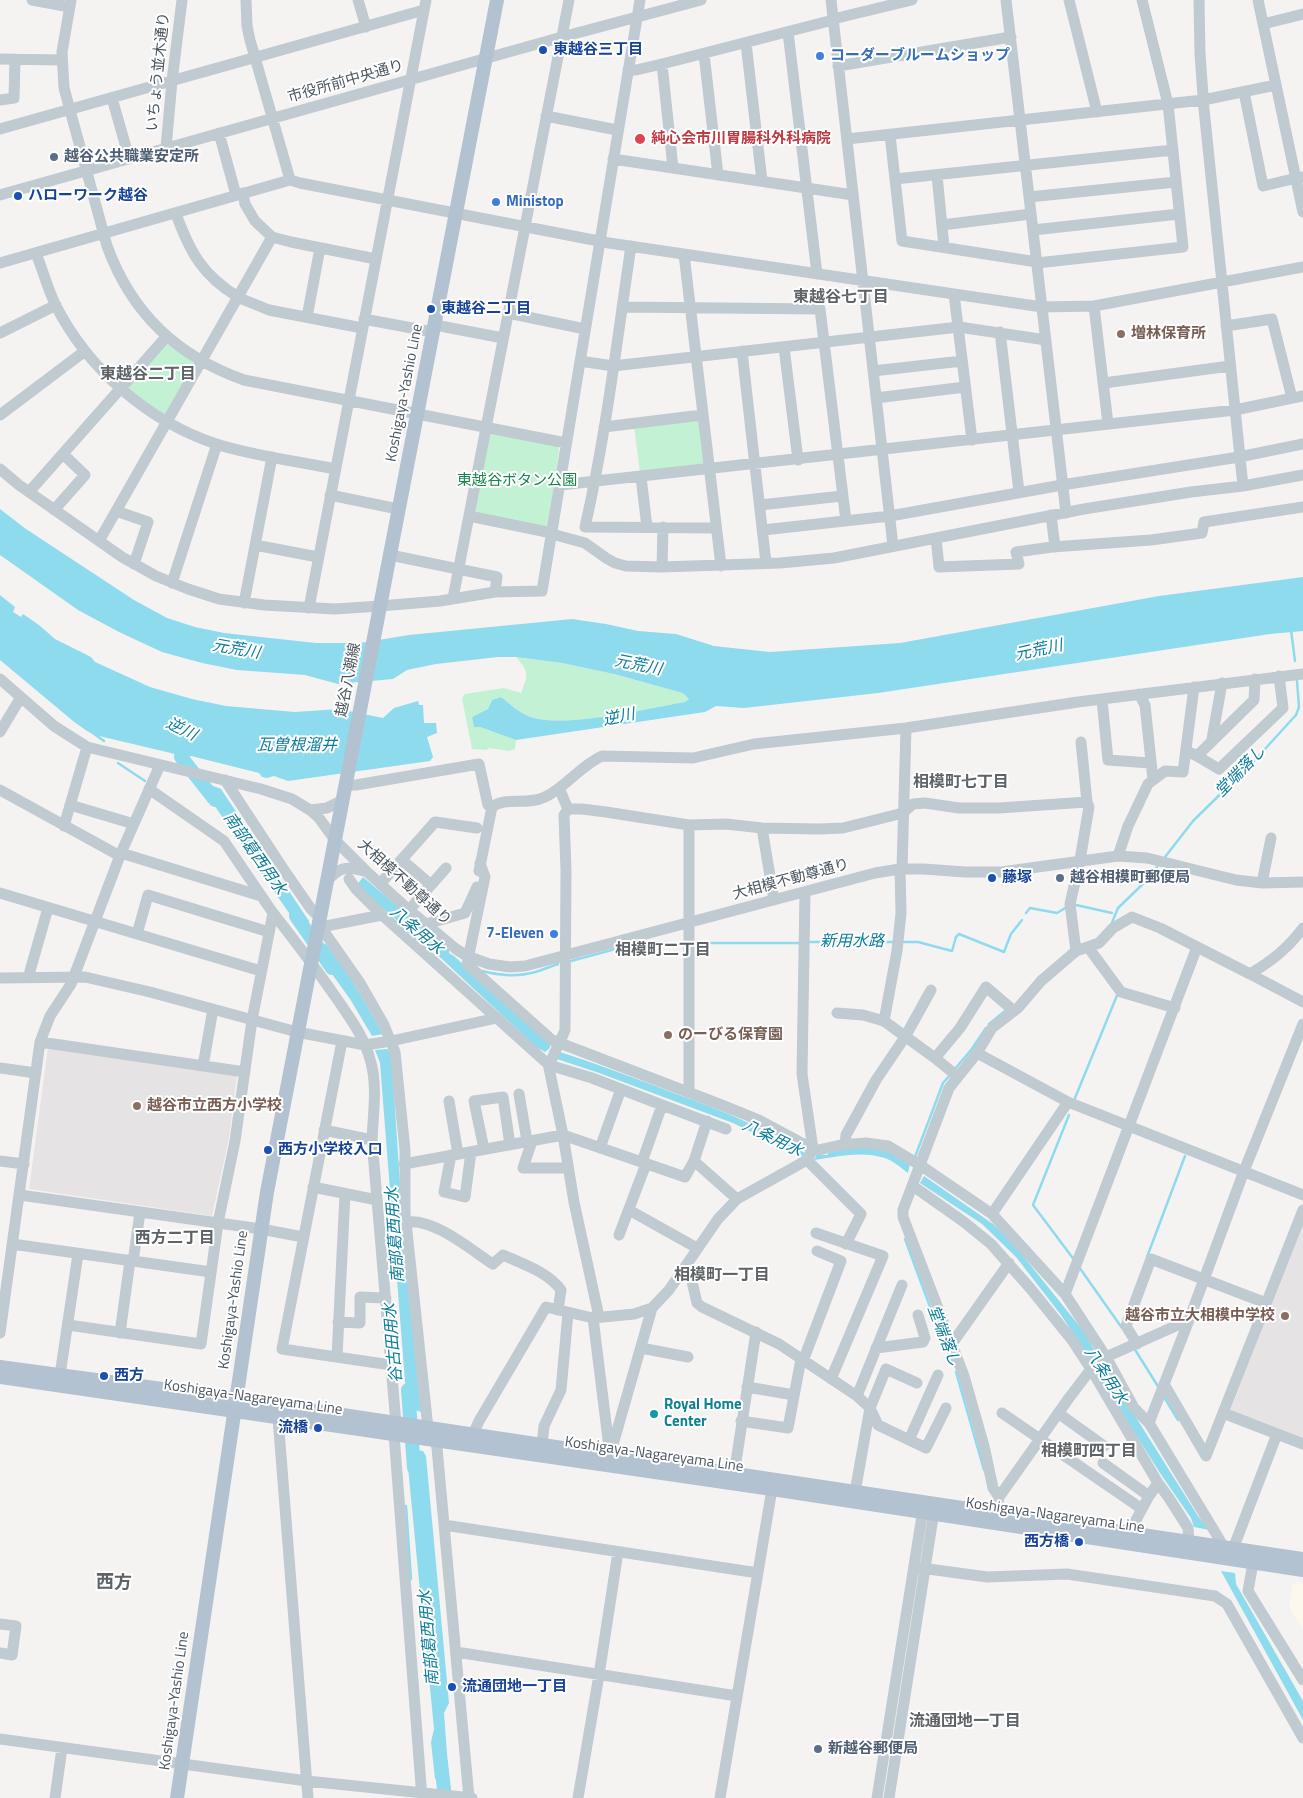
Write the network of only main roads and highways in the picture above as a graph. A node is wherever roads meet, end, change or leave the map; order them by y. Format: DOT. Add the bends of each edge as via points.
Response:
graph roads {
  1 [pos="497,0"];
  2 [pos="379,611"];
  3 [pos="335,840"];
  4 [pos="0,1367"];
  5 [pos="0,1378"];
  6 [pos="235,1406"];
  7 [pos="395,1429"];
  8 [pos="431,1434"];
  9 [pos="733,1478"];
  10 [pos="929,1508"];
  11 [pos="1303,1559"];
  12 [pos="1303,1570"];
  13 [pos="177,1798"];
  1 -- 2 [label="main road, Koshigaya-Yashio Line"];
  2 -- 3 [label="main road, 越谷八潮線"];
  3 -- 6 [label="main road, Koshigaya-Yashio Line" via="261,1228"];
  4 -- 6 [label="main road, Koshigaya-Nagareyama Line"];
  5 -- 6 [label="main road, Koshigaya-Nagareyama Line"];
  6 -- 7 [label="main road, Koshigaya-Nagareyama Line"];
  6 -- 7 [label="main road, Koshigaya-Nagareyama Line" via="278,1418"];
  6 -- 13 [label="main road, Koshigaya-Yashio Line"];
  7 -- 8 [label="main road, Koshigaya-Nagareyama Line"];
  8 -- 9 [label="main road, Koshigaya-Nagareyama Line"];
  8 -- 9 [label="main road, Koshigaya-Nagareyama Line" via="473,1434"];
  9 -- 10 [label="main road, Koshigaya-Nagareyama Line" via="855,1492"];
  9 -- 10 [label="main road, Koshigaya-Nagareyama Line" via="772,1489"];
  10 -- 11 [label="main road, Koshigaya-Nagareyama Line" via="996,1513"];
  10 -- 12 [label="main road, Koshigaya-Nagareyama Line"];
}
